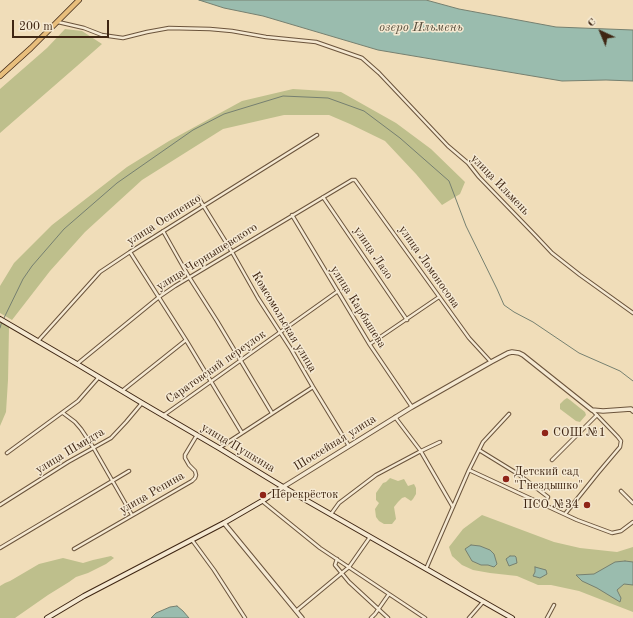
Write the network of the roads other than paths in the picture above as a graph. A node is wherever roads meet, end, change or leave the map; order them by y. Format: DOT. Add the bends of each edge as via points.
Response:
graph roads {
  1 [pos="80,0"];
  2 [pos="58,22"];
  3 [pos="0,76"];
  4 [pos="317,135"];
  5 [pos="355,180"];
  6 [pos="198,197"];
  7 [pos="323,197"];
  8 [pos="204,206"];
  9 [pos="292,215"];
  10 [pos="163,231"];
  11 [pos="130,252"];
  12 [pos="232,252"];
  13 [pos="189,277"];
  14 [pos="338,291"];
  15 [pos="159,297"];
  16 [pos="440,297"];
  17 [pos="633,313"];
  18 [pos="0,318"];
  19 [pos="407,320"];
  20 [pos="280,333"];
  21 [pos="186,340"];
  22 [pos="38,341"];
  23 [pos="370,344"];
  24 [pos="240,361"];
  25 [pos="491,362"];
  26 [pos="77,364"];
  27 [pos="99,377"];
  28 [pos="212,382"];
  29 [pos="313,387"];
  30 [pos="122,391"];
  31 [pos="142,403"];
  32 [pos="412,406"];
  33 [pos="632,409"];
  34 [pos="592,410"];
  35 [pos="63,413"];
  36 [pos="272,413"];
  37 [pos="509,414"];
  38 [pos="164,415"];
  39 [pos="597,415"];
  40 [pos="395,417"];
  41 [pos="242,433"];
  42 [pos="197,435"];
  43 [pos="440,442"];
  44 [pos="349,446"];
  45 [pos="93,447"];
  46 [pos="219,448"];
  47 [pos="479,450"];
  48 [pos="421,451"];
  49 [pos="7,453"];
  50 [pos="552,460"];
  51 [pos="469,470"];
  52 [pos="130,471"];
  53 [pos="113,481"];
  54 [pos="283,487"];
  55 [pos="621,491"];
  56 [pos="262,501"];
  57 [pos="633,503"];
  58 [pos="544,504"];
  59 [pos="0,505"];
  60 [pos="453,508"];
  61 [pos="565,514"];
  62 [pos="132,515"];
  63 [pos="331,515"];
  64 [pos="633,522"];
  65 [pos="224,523"];
  66 [pos="370,537"];
  67 [pos="192,540"];
  68 [pos="0,548"];
  69 [pos="74,549"];
  70 [pos="337,559"];
  71 [pos="349,567"];
  72 [pos="426,569"];
  73 [pos="342,572"];
  74 [pos="389,594"];
  75 [pos="483,601"];
  76 [pos="554,605"];
  77 [pos="378,610"];
  78 [pos="296,611"];
  79 [pos="47,618"];
  80 [pos="245,618"];
  81 [pos="302,618"];
  82 [pos="371,618"];
  83 [pos="388,618"];
  84 [pos="425,618"];
  85 [pos="469,618"];
  86 [pos="512,618"];
  87 [pos="547,618"];
  1 -- 2 [label="main road"];
  2 -- 3 [label="main road"];
  2 -- 17 [label="street, улица Ильмень" via="102,35 123,38 169,28 232,31 316,42 362,58 468,163 552,253"];
  4 -- 8 [label="street, улица Осипенко"];
  5 -- 7 [label="street, улица Чернышевского"];
  5 -- 16 [label="street, улица Ломоносова"];
  6 -- 8 [label="street, Комсомольская улица"];
  7 -- 9 [label="street, улица Чернышевского"];
  7 -- 19 [label="street, улица Лазо"];
  8 -- 10 [label="street, улица Осипенко"];
  8 -- 12 [label="street, Комсомольская улица"];
  9 -- 12 [label="street, улица Чернышевского"];
  9 -- 14 [label="street, улица Карбышева"];
  10 -- 11 [label="street, улица Осипенко"];
  10 -- 13 [label="street"];
  11 -- 15 [label="street"];
  11 -- 22 [label="street, улица Осипенко" via="100,272"];
  12 -- 13 [label="street, улица Чернышевского"];
  12 -- 20 [label="street, Комсомольская улица"];
  13 -- 15 [label="street, улица Чернышевского"];
  13 -- 24 [label="street"];
  14 -- 20 [label="street, Саратовский переулок"];
  14 -- 23 [label="street, улица Карбышева"];
  15 -- 21 [label="street"];
  15 -- 26 [label="street, улица Чернышевского"];
  16 -- 19 [label="street"];
  16 -- 25 [label="street, улица Ломоносова" via="469,338"];
  18 -- 22 [label="main road, улица Пушкина"];
  19 -- 23 [label="street"];
  20 -- 24 [label="street, Саратовский переулок"];
  20 -- 29 [label="street, Комсомольская улица"];
  21 -- 28 [label="street"];
  21 -- 30 [label="street"];
  22 -- 26 [label="main road, улица Пушкина"];
  23 -- 32 [label="street, улица Карбышева"];
  24 -- 28 [label="street, Саратовский переулок"];
  24 -- 36 [label="street"];
  25 -- 32 [label="street, Шоссейная улица"];
  25 -- 34 [label="street, Шоссейная улица" via="508,353 519,352"];
  26 -- 27 [label="main road, улица Пушкина"];
  27 -- 30 [label="main road, улица Пушкина"];
  27 -- 35 [label="street" via="78,401"];
  28 -- 38 [label="street, Саратовский переулок"];
  28 -- 41 [label="street"];
  29 -- 36 [label="street"];
  29 -- 44 [label="street, Комсомольская улица"];
  30 -- 31 [label="main road, улица Пушкина"];
  31 -- 38 [label="main road, улица Пушкина"];
  31 -- 45 [label="street, улица Шмидта" via="111,438"];
  32 -- 40 [label="street, Шоссейная улица"];
  33 -- 34 [label="street"];
  34 -- 39 [label="street"];
  35 -- 45 [label="street" via="75,422"];
  35 -- 49 [label="street"];
  36 -- 41 [label="street"];
  37 -- 47 [label="street"];
  38 -- 42 [label="main road, улица Пушкина"];
  39 -- 50 [label="street"];
  39 -- 61 [label="street" via="621,441 620,447"];
  40 -- 44 [label="street, Шоссейная улица"];
  40 -- 48 [label="street"];
  41 -- 46 [label="street"];
  42 -- 46 [label="main road, улица Пушкина"];
  42 -- 62 [label="street, улица Репина" via="185,455 189,466 195,471 195,478"];
  43 -- 48 [label="street"];
  44 -- 54 [label="street, Шоссейная улица"];
  45 -- 53 [label="street"];
  45 -- 59 [label="street, улица Шмидта"];
  46 -- 54 [label="main road, улица Пушкина"];
  47 -- 51 [label="street"];
  47 -- 58 [label="street" via="518,474 548,497"];
  48 -- 60 [label="street"];
  48 -- 63 [label="street" via="376,476 339,503"];
  51 -- 58 [label="street"];
  51 -- 60 [label="street"];
  52 -- 53 [label="street"];
  53 -- 62 [label="street"];
  53 -- 68 [label="street"];
  54 -- 56 [label="main road, Шоссейная улица"];
  54 -- 63 [label="main road, улица Пушкина"];
  55 -- 57 [label="street"];
  56 -- 65 [label="main road, Шоссейная улица"];
  56 -- 70 [label="street"];
  58 -- 61 [label="street"];
  60 -- 72 [label="street"];
  61 -- 64 [label="street" via="612,533 621,531"];
  62 -- 69 [label="street, улица Репина"];
  63 -- 66 [label="main road, улица Пушкина"];
  65 -- 67 [label="main road, Шоссейная улица"];
  65 -- 78 [label="street"];
  66 -- 71 [label="street"];
  66 -- 72 [label="main road, улица Пушкина"];
  67 -- 79 [label="main road, Шоссейная улица"];
  67 -- 80 [label="street"];
  70 -- 71 [label="street"];
  70 -- 73 [label="street" via="335,565"];
  71 -- 73 [label="street"];
  71 -- 74 [label="street"];
  72 -- 75 [label="main road, улица Пушкина"];
  73 -- 77 [label="street"];
  73 -- 78 [label="street"];
  74 -- 77 [label="street"];
  74 -- 84 [label="street"];
  75 -- 85 [label="street"];
  75 -- 86 [label="main road, улица Пушкина"];
  76 -- 87 [label="street"];
  77 -- 82 [label="street"];
  77 -- 83 [label="street"];
  78 -- 81 [label="street"];
}
